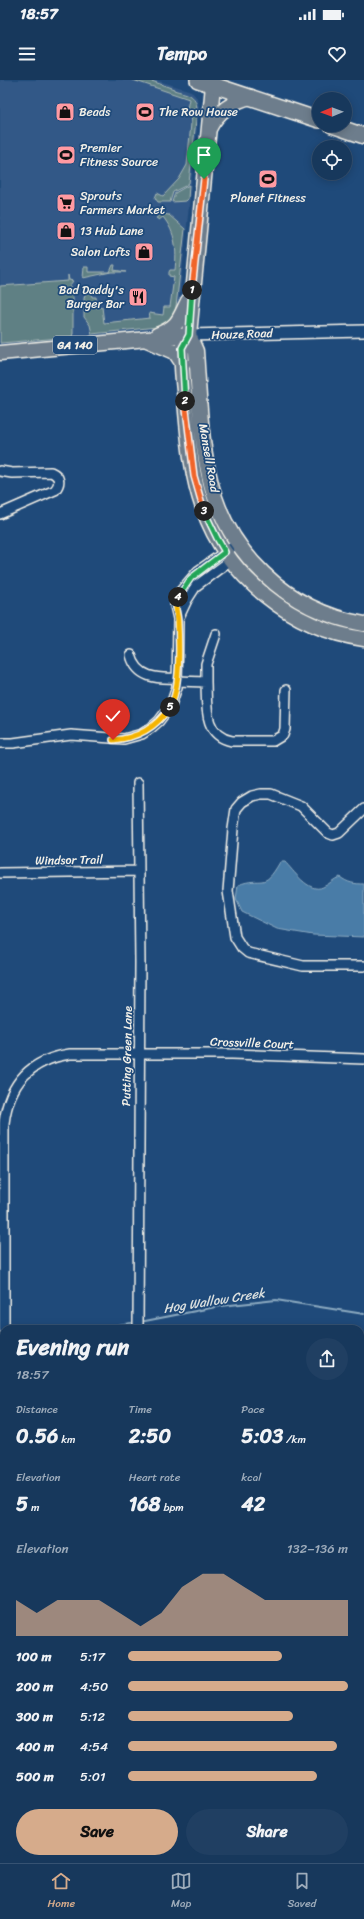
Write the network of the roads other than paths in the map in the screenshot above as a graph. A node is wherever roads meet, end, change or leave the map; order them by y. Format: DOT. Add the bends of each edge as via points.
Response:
graph roads {
  1 [pos="198,80"];
  2 [pos="213,85"];
  3 [pos="251,97"];
  4 [pos="312,118"];
  5 [pos="208,131"];
  6 [pos="352,132"];
  7 [pos="364,136"];
  8 [pos="192,294"];
  9 [pos="364,331"];
  10 [pos="189,335"];
  11 [pos="145,339"];
  12 [pos="0,353"];
  13 [pos="183,364"];
  14 [pos="0,471"];
  15 [pos="0,514"];
  16 [pos="238,543"];
  17 [pos="228,556"];
  18 [pos="322,612"];
  19 [pos="364,624"];
  20 [pos="316,626"];
  21 [pos="216,634"];
  22 [pos="364,640"];
  23 [pos="131,655"];
  24 [pos="177,680"];
  25 [pos="206,682"];
  26 [pos="286,690"];
  27 [pos="0,744"];
  28 [pos="138,783"];
  29 [pos="364,809"];
  30 [pos="139,871"];
  31 [pos="0,873"];
  32 [pos="364,966"];
  33 [pos="139,1054"];
  34 [pos="364,1059"];
  35 [pos="4,1325"];
  36 [pos="138,1325"];
  37 [pos="276,1863"];
  38 [pos="299,1863"];
  1 -- 2 [label="highway"];
  2 -- 3 [label="highway"];
  2 -- 5 [label="main road, Mansell Road"];
  3 -- 4 [label="highway"];
  3 -- 5 [label="main road" via="238,101 222,111"];
  5 -- 8 [label="main road, Mansell Road"];
  6 -- 7 [label="highway"];
  8 -- 10 [label="main road, Mansell Road"];
  8 -- 11 [label="main road" via="176,325 170,330"];
  9 -- 10 [label="street, Houze Road"];
  10 -- 11 [label="main road, Houze Road / GA 140"];
  10 -- 13 [label="main road, Mansell Road" via="182,348"];
  10 -- 16 [label="main road, Mansell Road" via="196,351 209,475 221,512"];
  11 -- 12 [label="main road, Houze Road / GA 140"];
  11 -- 13 [label="main road" via="175,352"];
  13 -- 17 [label="main road, Mansell Road" via="194,476 203,510"];
  14 -- 15 [label="street" via="51,472 59,480 59,486 55,490"];
  16 -- 17 [label="street"];
  16 -- 18 [label="main road, Mansell Road" via="259,570 279,588"];
  17 -- 20 [label="main road, Mansell Road" via="244,576 269,599"];
  17 -- 24 [label="street" via="194,575 180,592 175,606 178,619"];
  18 -- 19 [label="main road, Mansell Road"];
  18 -- 20 [label="main road"];
  20 -- 22 [label="main road, Mansell Road"];
  21 -- 25 [label="street" via="206,664"];
  23 -- 24 [label="street" via="136,666 148,676"];
  24 -- 25 [label="street"];
  24 -- 27 [label="street" via="174,697 165,714 151,728 132,737 113,740 71,735"];
  25 -- 26 [label="street" via="208,721 212,730 226,740 232,741 273,741 283,735"];
  28 -- 30 [label="street, Putting Green Lane"];
  29 -- 32 [label="street" via="339,833 333,835 296,803 271,794 256,795 242,802 236,809 228,891 235,937 248,953 303,966"];
  30 -- 31 [label="street, Windsor Trail"];
  30 -- 33 [label="street, Putting Green Lane"];
  33 -- 34 [label="street, Crossville Court" via="232,1054"];
  33 -- 35 [label="street, Crossville Court" via="58,1056 34,1066 12,1091 4,1123"];
  33 -- 36 [label="street, Putting Green Lane"];
  37 -- 38 [label="street"];
}
